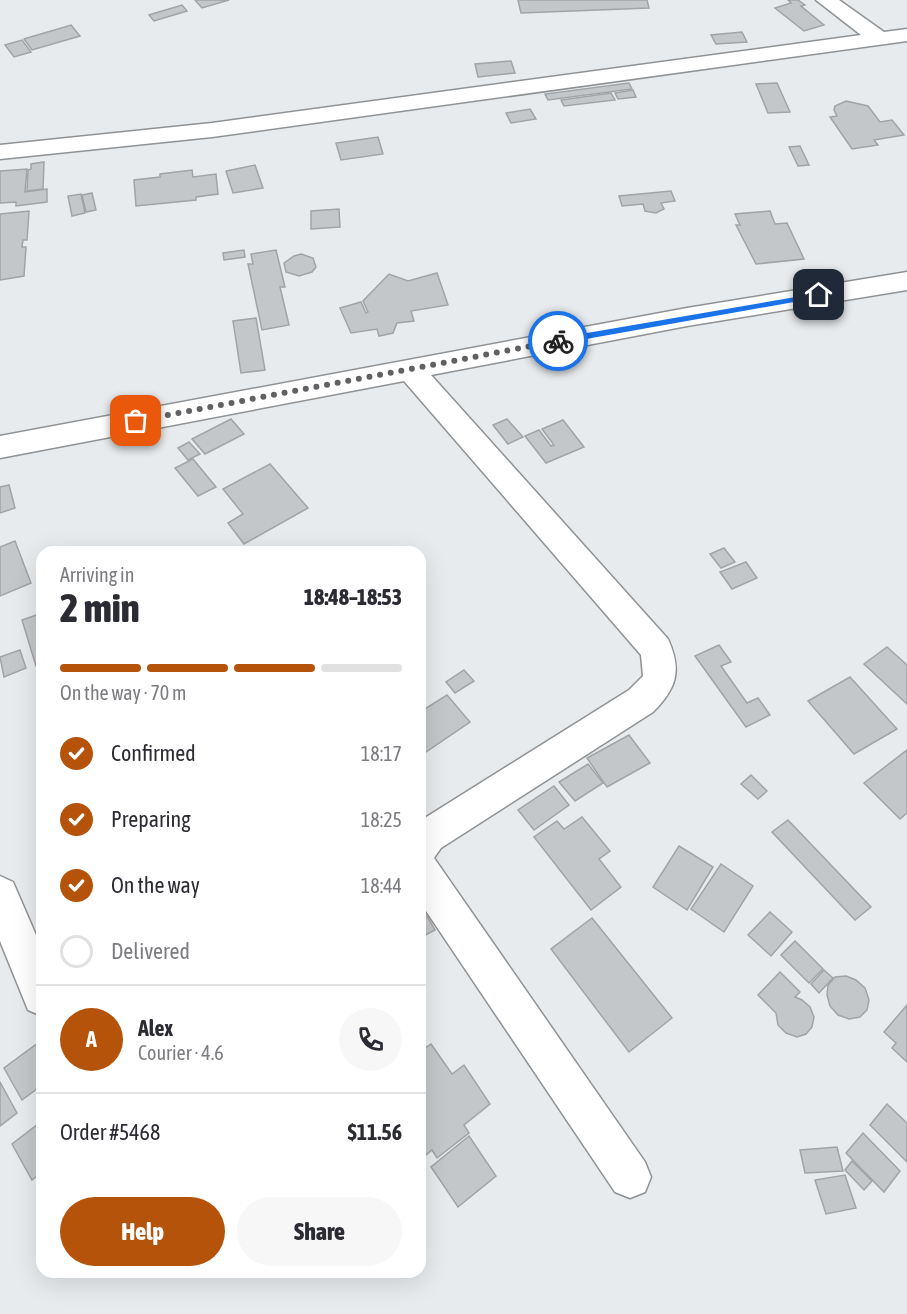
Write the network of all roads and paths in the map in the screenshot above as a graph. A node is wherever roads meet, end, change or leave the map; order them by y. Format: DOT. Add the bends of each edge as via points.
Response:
graph roads {
  1 [pos="826,0"];
  2 [pos="907,34"];
  3 [pos="879,38"];
  4 [pos="0,152"];
  5 [pos="907,281"];
  6 [pos="409,368"];
  7 [pos="0,447"];
  8 [pos="426,839"];
  9 [pos="426,879"];
  10 [pos="0,895"];
  11 [pos="36,982"];
  12 [pos="630,1177"];
  1 -- 3 [label="street"];
  2 -- 3 [label="street"];
  3 -- 4 [label="street" via="212,130"];
  5 -- 6 [label="street"];
  6 -- 7 [label="street"];
  6 -- 8 [label="street" via="656,649 662,670 654,688 641,700"];
  9 -- 12 [label="street"];
  10 -- 11 [label="street"];
}
